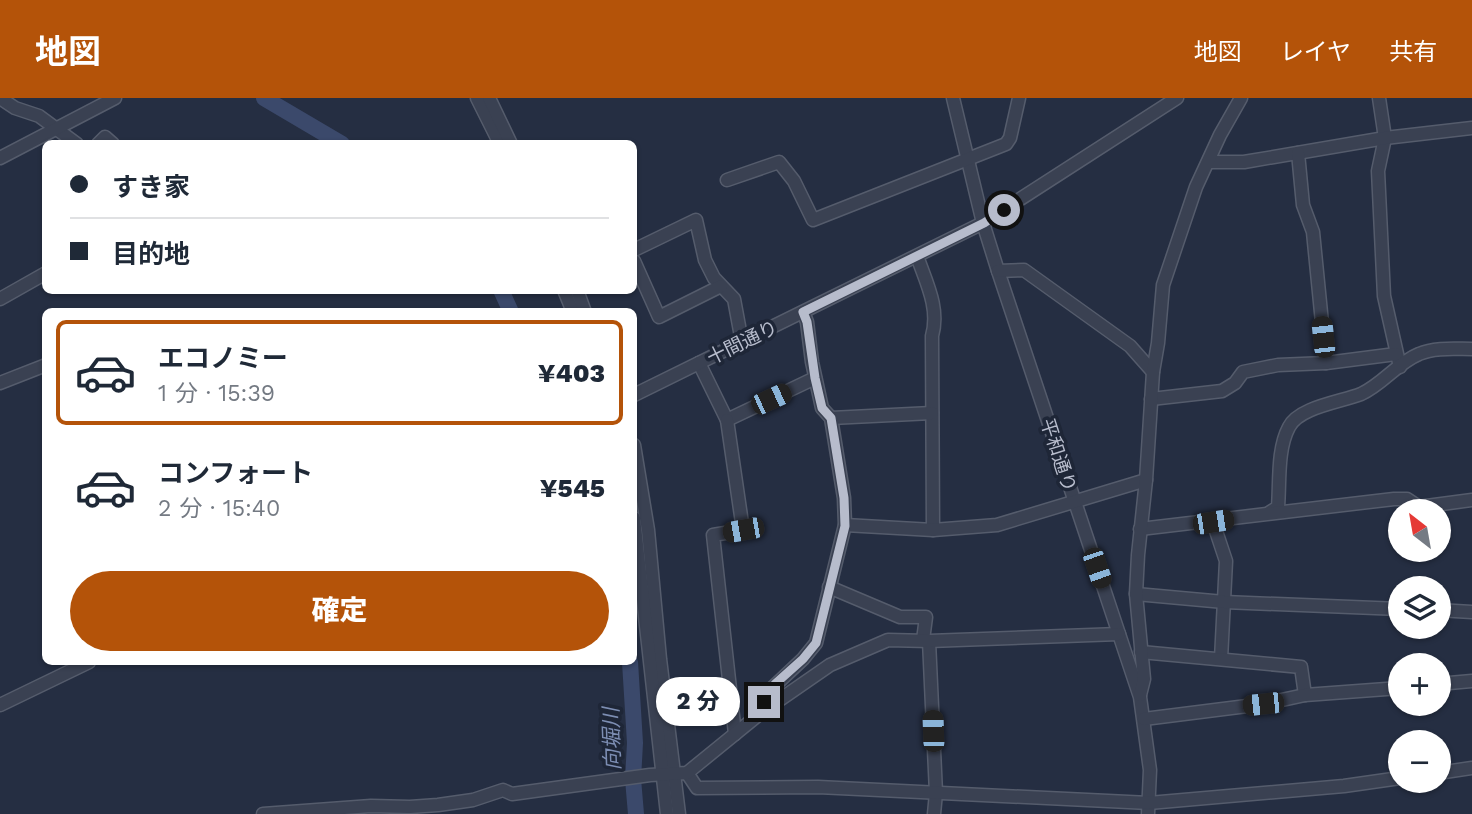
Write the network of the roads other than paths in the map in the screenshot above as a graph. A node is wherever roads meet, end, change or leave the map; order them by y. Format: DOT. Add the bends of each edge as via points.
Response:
graph roads {
  1 [pos="115,98"];
  2 [pos="477,98"];
  3 [pos="489,98"];
  4 [pos="953,98"];
  5 [pos="1019,98"];
  6 [pos="1177,98"];
  7 [pos="1241,98"];
  8 [pos="1379,98"];
  9 [pos="8,100"];
  10 [pos="59,128"];
  11 [pos="1472,128"];
  12 [pos="1385,138"];
  13 [pos="72,140"];
  14 [pos="498,140"];
  15 [pos="509,140"];
  16 [pos="1298,153"];
  17 [pos="0,158"];
  18 [pos="968,158"];
  19 [pos="1208,162"];
  20 [pos="727,180"];
  21 [pos="984,223"];
  22 [pos="637,249"];
  23 [pos="917,256"];
  24 [pos="637,268"];
  25 [pos="998,271"];
  26 [pos="42,275"];
  27 [pos="721,286"];
  28 [pos="0,299"];
  29 [pos="803,312"];
  30 [pos="742,342"];
  31 [pos="1472,349"];
  32 [pos="1398,360"];
  33 [pos="699,363"];
  34 [pos="1326,363"];
  35 [pos="42,367"];
  36 [pos="1153,372"];
  37 [pos="815,378"];
  38 [pos="0,383"];
  39 [pos="637,394"];
  40 [pos="1151,399"];
  41 [pos="932,413"];
  42 [pos="831,418"];
  43 [pos="727,420"];
  44 [pos="637,463"];
  45 [pos="1146,481"];
  46 [pos="1472,500"];
  47 [pos="1074,501"];
  48 [pos="1269,512"];
  49 [pos="1213,522"];
  50 [pos="845,526"];
  51 [pos="1140,529"];
  52 [pos="933,530"];
  53 [pos="637,540"];
  54 [pos="829,587"];
  55 [pos="1136,594"];
  56 [pos="1224,603"];
  57 [pos="1388,609"];
  58 [pos="1451,611"];
  59 [pos="1472,612"];
  60 [pos="1119,634"];
  61 [pos="926,640"];
  62 [pos="1141,652"];
  63 [pos="1221,659"];
  64 [pos="83,665"];
  65 [pos="1472,681"];
  66 [pos="1451,683"];
  67 [pos="1388,689"];
  68 [pos="1305,695"];
  69 [pos="1140,697"];
  70 [pos="731,698"];
  71 [pos="0,705"];
  72 [pos="666,706"];
  73 [pos="762,712"];
  74 [pos="1144,719"];
  75 [pos="735,734"];
  76 [pos="1472,768"];
  77 [pos="1451,771"];
  78 [pos="668,773"];
  79 [pos="1388,780"];
  80 [pos="936,793"];
  81 [pos="1149,809"];
  82 [pos="410,811"];
  83 [pos="290,813"];
  84 [pos="263,814"];
  85 [pos="667,814"];
  86 [pos="679,814"];
  87 [pos="934,814"];
  1 -- 10 [label="street"];
  2 -- 14 [label="street"];
  3 -- 15 [label="street"];
  4 -- 18 [label="street, 平和通り"];
  5 -- 18 [label="street" via="1006,144"];
  6 -- 21 [label="street, 十間通り"];
  7 -- 19 [label="street"];
  8 -- 12 [label="street"];
  9 -- 10 [label="street"];
  10 -- 13 [label="street"];
  10 -- 17 [label="street"];
  11 -- 12 [label="street"];
  12 -- 16 [label="street"];
  12 -- 32 [label="street" via="1378,171 1380,250"];
  16 -- 19 [label="street" via="1244,162"];
  16 -- 34 [label="street" via="1303,205 1313,232"];
  18 -- 20 [label="street" via="813,220 779,162"];
  18 -- 21 [label="street, 平和通り"];
  19 -- 36 [label="street" via="1163,285"];
  21 -- 23 [label="street, 十間通り"];
  21 -- 25 [label="street, 平和通り"];
  22 -- 27 [label="street" via="696,220 705,260"];
  23 -- 29 [label="street, 十間通り"];
  23 -- 41 [label="street" via="935,313"];
  24 -- 27 [label="street" via="659,317"];
  25 -- 36 [label="street" via="1024,270 1130,346"];
  25 -- 47 [label="street, 平和通り"];
  26 -- 28 [label="street"];
  27 -- 30 [label="street" via="734,299"];
  29 -- 30 [label="street, 十間通り"];
  29 -- 37 [label="street"];
  30 -- 33 [label="street, 十間通り"];
  31 -- 32 [label="street" via="1426,351"];
  32 -- 34 [label="street"];
  32 -- 48 [label="street" via="1385,379 1362,393 1294,420 1283,444 1278,507"];
  33 -- 39 [label="street, 十間通り"];
  33 -- 43 [label="street"];
  34 -- 40 [label="street" via="1242,372 1222,391"];
  35 -- 38 [label="street"];
  36 -- 40 [label="street"];
  37 -- 42 [label="street" via="822,408"];
  37 -- 43 [label="street"];
  40 -- 45 [label="street"];
  41 -- 42 [label="street"];
  41 -- 52 [label="street"];
  42 -- 50 [label="street"];
  43 -- 70 [label="street" via="743,530 712,536"];
  44 -- 72 [label="street"];
  45 -- 47 [label="street"];
  45 -- 51 [label="street"];
  46 -- 48 [label="street" via="1419,507 1407,499 1394,499"];
  47 -- 52 [label="street" via="997,525"];
  47 -- 60 [label="street, 平和通り"];
  48 -- 49 [label="street"];
  49 -- 51 [label="street"];
  49 -- 56 [label="street" via="1226,561"];
  50 -- 52 [label="street"];
  50 -- 54 [label="street"];
  51 -- 55 [label="street"];
  53 -- 78 [label="street"];
  54 -- 61 [label="street" via="900,617 926,617"];
  54 -- 73 [label="street" via="812,649 769,691"];
  55 -- 56 [label="street"];
  55 -- 62 [label="street"];
  56 -- 57 [label="street"];
  56 -- 63 [label="street"];
  58 -- 59 [label="street"];
  60 -- 61 [label="street"];
  60 -- 69 [label="street, 平和通り"];
  61 -- 73 [label="street" via="877,643 830,665"];
  61 -- 80 [label="street"];
  62 -- 63 [label="street"];
  62 -- 69 [label="street" via="1144,679"];
  63 -- 68 [label="street" via="1301,667"];
  64 -- 71 [label="street"];
  65 -- 66 [label="street"];
  67 -- 68 [label="street"];
  68 -- 74 [label="street"];
  69 -- 74 [label="street, 平和通り"];
  70 -- 72 [label="street"];
  70 -- 75 [label="street"];
  72 -- 78 [label="street"];
  73 -- 75 [label="street"];
  74 -- 81 [label="street, 平和通り"];
  75 -- 78 [label="street"];
  76 -- 77 [label="street"];
  78 -- 80 [label="street" via="696,788 818,787"];
  78 -- 82 [label="street" via="512,794 503,790"];
  78 -- 85 [label="street"];
  78 -- 86 [label="street"];
  79 -- 81 [label="street"];
  80 -- 81 [label="street"];
  80 -- 87 [label="street"];
  82 -- 83 [label="street" via="371,806"];
  83 -- 84 [label="street"];
}
